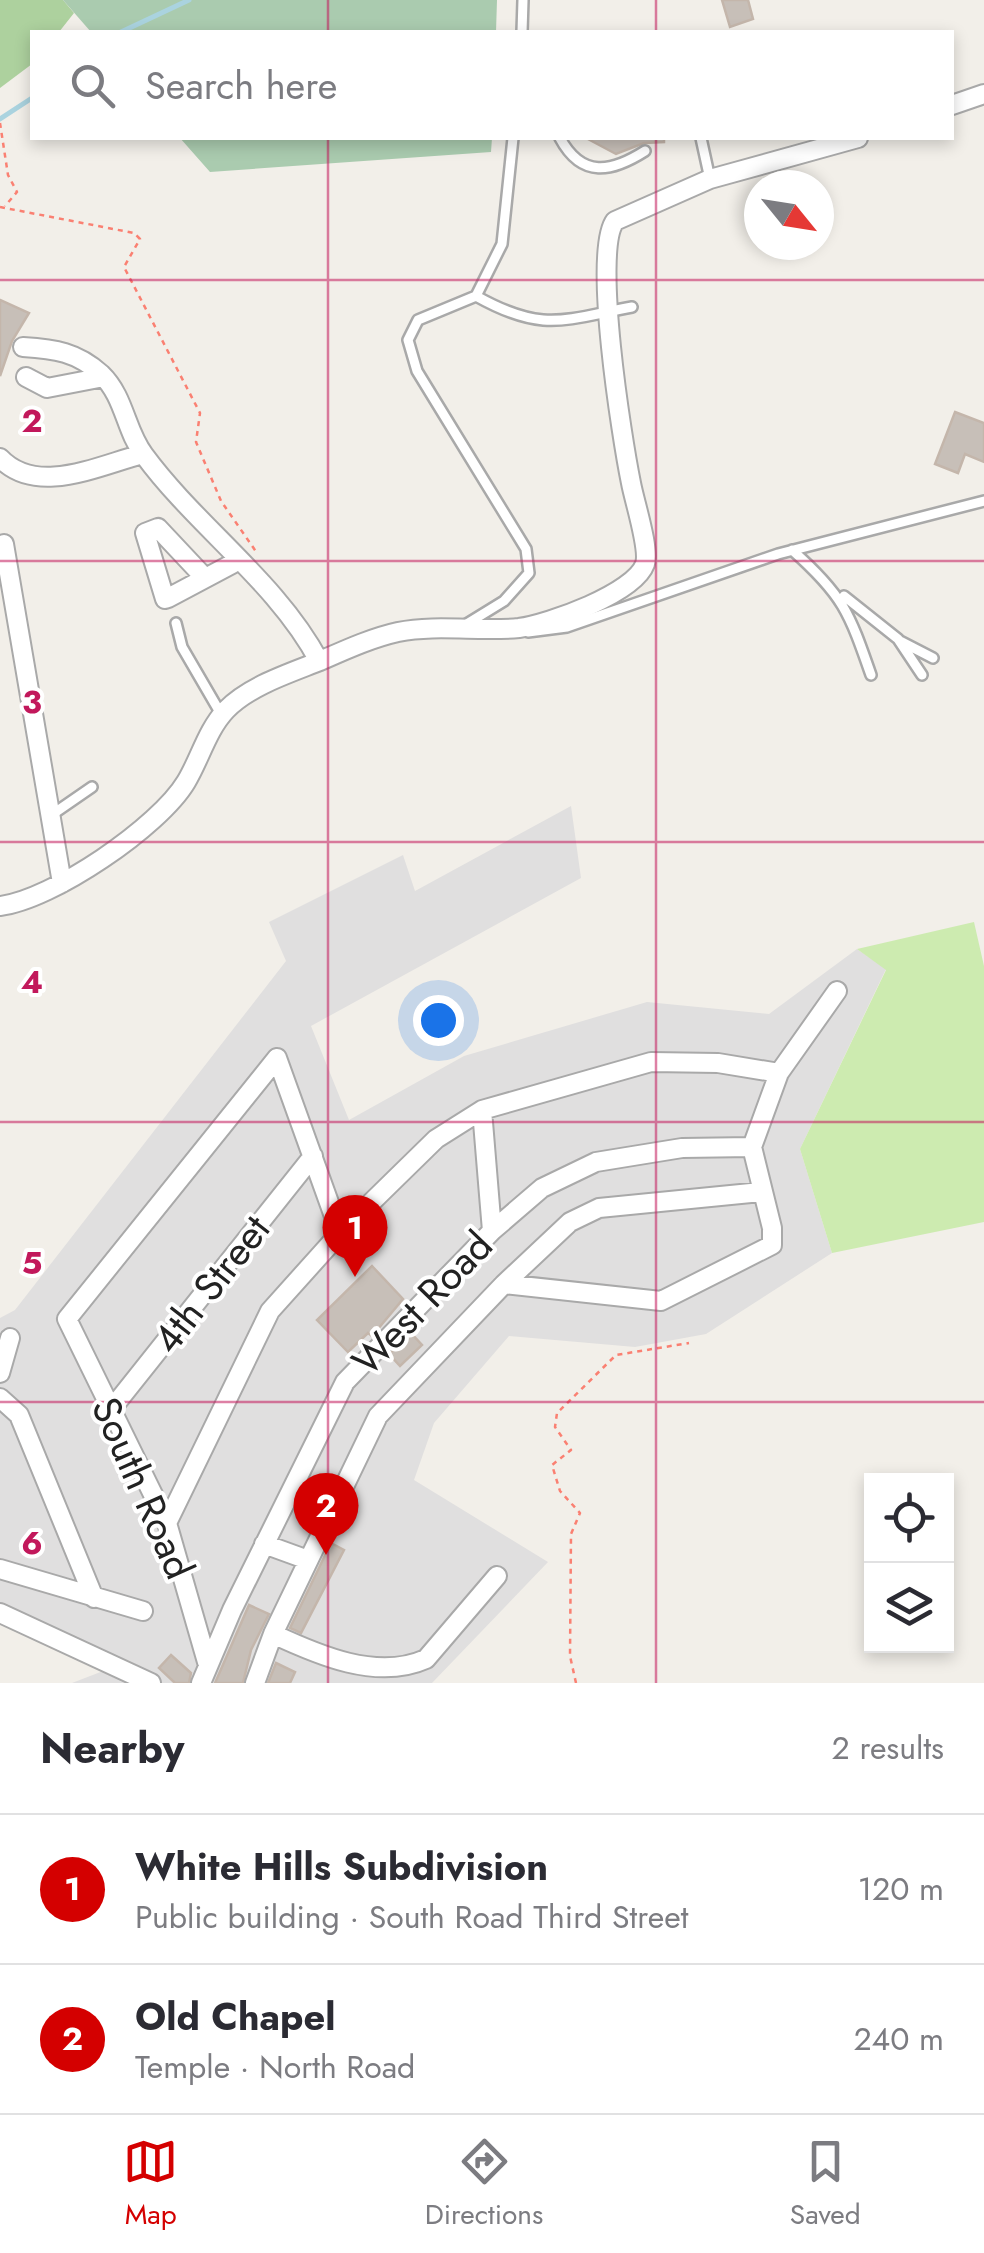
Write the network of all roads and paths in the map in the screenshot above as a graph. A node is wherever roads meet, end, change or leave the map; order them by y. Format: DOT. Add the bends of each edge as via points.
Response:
graph roads {
  1 [pos="523,0"];
  2 [pos="522,30"];
  3 [pos="984,94"];
  4 [pos="954,105"];
  5 [pos="0,123"];
  6 [pos="513,140"];
  7 [pos="562,140"];
  8 [pos="701,140"];
  9 [pos="851,140"];
  10 [pos="646,150"];
  11 [pos="710,179"];
  12 [pos="2,208"];
  13 [pos="476,296"];
  14 [pos="632,308"];
  15 [pos="609,312"];
  16 [pos="24,346"];
  17 [pos="26,377"];
  18 [pos="104,377"];
  19 [pos="143,454"];
  20 [pos="0,458"];
  21 [pos="984,501"];
  22 [pos="4,544"];
  23 [pos="792,550"];
  24 [pos="237,561"];
  25 [pos="266,566"];
  26 [pos="205,578"];
  27 [pos="831,584"];
  28 [pos="176,623"];
  29 [pos="521,628"];
  30 [pos="458,629"];
  31 [pos="898,639"];
  32 [pos="933,658"];
  33 [pos="319,661"];
  34 [pos="922,675"];
  35 [pos="871,676"];
  36 [pos="222,715"];
  37 [pos="92,787"];
  38 [pos="50,816"];
  39 [pos="62,883"];
  40 [pos="0,906"];
  41 [pos="837,991"];
  42 [pos="779,1074"];
  43 [pos="482,1110"];
  44 [pos="752,1147"];
  45 [pos="312,1156"];
  46 [pos="762,1192"];
  47 [pos="492,1231"];
  48 [pos="340,1233"];
  49 [pos="504,1284"];
  50 [pos="10,1338"];
  51 [pos="690,1343"];
  52 [pos="0,1372"];
  53 [pos="0,1398"];
  54 [pos="110,1412"];
  55 [pos="167,1523"];
  56 [pos="264,1544"];
  57 [pos="308,1560"];
  58 [pos="0,1569"];
  59 [pos="497,1576"];
  60 [pos="94,1598"];
  61 [pos="143,1611"];
  62 [pos="0,1614"];
  63 [pos="273,1634"];
  64 [pos="208,1662"];
  65 [pos="142,1681"];
  66 [pos="201,1683"];
  67 [pos="255,1683"];
  68 [pos="576,1683"];
  1 -- 2 [label="lane"];
  3 -- 4 [label="street"];
  5 -- 12 [label="path" via="17,192"];
  6 -- 13 [label="lane" via="502,244"];
  7 -- 10 [label="lane" via="587,165 605,170"];
  8 -- 11 [label="lane"];
  9 -- 11 [label="street"];
  11 -- 15 [label="street" via="614,221 606,240"];
  12 -- 25 [label="path" via="140,239 124,268 200,412 196,442 221,502"];
  13 -- 15 [label="lane" via="516,318 555,322"];
  13 -- 30 [label="lane" via="418,320 408,340 417,371 526,549 528,573 504,601"];
  14 -- 15 [label="lane"];
  15 -- 29 [label="street" via="644,566 614,593"];
  16 -- 18 [label="street" via="74,354"];
  17 -- 18 [label="street" via="47,388"];
  18 -- 19 [label="street"];
  19 -- 20 [label="street" via="38,478"];
  19 -- 24 [label="street"];
  21 -- 23 [label="lane"];
  22 -- 38 [label="street"];
  23 -- 27 [label="lane"];
  23 -- 29 [label="lane" via="568,627 542,634"];
  24 -- 26 [label="street"];
  24 -- 33 [label="street" via="300,628"];
  27 -- 31 [label="lane"];
  27 -- 35 [label="lane"];
  28 -- 36 [label="lane" via="182,647"];
  29 -- 30 [label="street"];
  30 -- 33 [label="street" via="400,632"];
  31 -- 32 [label="lane"];
  31 -- 34 [label="lane"];
  33 -- 36 [label="street" via="239,698"];
  36 -- 39 [label="street" via="185,784 163,809"];
  37 -- 38 [label="lane"];
  38 -- 39 [label="street"];
  39 -- 40 [label="street"];
  41 -- 42 [label="street"];
  42 -- 43 [label="street" via="718,1063 651,1062"];
  42 -- 44 [label="street"];
  43 -- 47 [label="street"];
  43 -- 48 [label="street" via="407,1164"];
  44 -- 46 [label="street"];
  44 -- 47 [label="street, West Road" via="682,1148 596,1162 542,1188"];
  45 -- 48 [label="street"];
  45 -- 54 [label="street, 4th Street"];
  45 -- 54 [label="street, South Road" via="277,1058 67,1319"];
  46 -- 49 [label="street" via="600,1208 570,1222"];
  46 -- 49 [label="street" via="772,1245 661,1301"];
  47 -- 56 [label="street, West Road" via="353,1370"];
  48 -- 55 [label="street" via="270,1311"];
  49 -- 57 [label="street" via="378,1416"];
  50 -- 52 [label="street"];
  51 -- 68 [label="path" via="616,1356 558,1413 555,1427 571,1450 552,1465 560,1491 580,1513 570,1534"];
  53 -- 60 [label="street" via="19,1415"];
  54 -- 55 [label="street, South Road"];
  55 -- 64 [label="street, South Road"];
  56 -- 57 [label="street"];
  56 -- 64 [label="street, West Road"];
  57 -- 63 [label="street"];
  58 -- 60 [label="street"];
  59 -- 63 [label="street" via="426,1659 412,1666 349,1663"];
  60 -- 61 [label="street"];
  62 -- 65 [label="street"];
  63 -- 67 [label="street"];
  64 -- 66 [label="street, West Road"];
}
